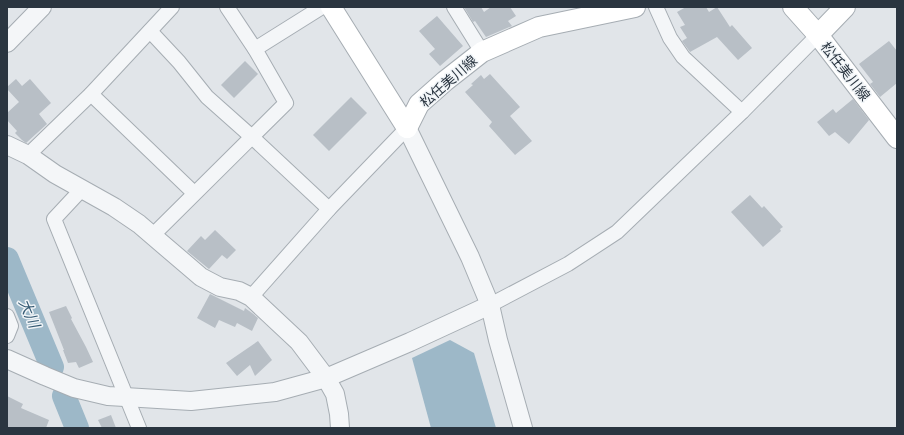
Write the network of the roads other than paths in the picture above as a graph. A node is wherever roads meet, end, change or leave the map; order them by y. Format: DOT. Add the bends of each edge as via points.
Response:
graph roads {
  1 [pos="42,7"];
  2 [pos="172,7"];
  3 [pos="227,7"];
  4 [pos="322,7"];
  5 [pos="331,7"];
  6 [pos="454,7"];
  7 [pos="635,7"];
  8 [pos="656,7"];
  9 [pos="793,7"];
  10 [pos="845,7"];
  11 [pos="150,31"];
  12 [pos="818,35"];
  13 [pos="7,43"];
  14 [pos="254,49"];
  15 [pos="482,52"];
  16 [pos="91,94"];
  17 [pos="742,112"];
  18 [pos="407,128"];
  19 [pos="252,137"];
  20 [pos="897,138"];
  21 [pos="7,144"];
  22 [pos="28,155"];
  23 [pos="82,189"];
  24 [pos="194,193"];
  25 [pos="329,209"];
  26 [pos="153,235"];
  27 [pos="251,297"];
  28 [pos="490,305"];
  29 [pos="7,316"];
  30 [pos="7,336"];
  31 [pos="7,359"];
  32 [pos="326,378"];
  33 [pos="127,397"];
  34 [pos="139,428"];
  35 [pos="340,428"];
  36 [pos="523,428"];
  1 -- 13 [label="street"];
  2 -- 11 [label="street"];
  3 -- 14 [label="street"];
  4 -- 14 [label="street"];
  5 -- 18 [label="main road"];
  6 -- 15 [label="street"];
  7 -- 15 [label="main road, 松任美川線" via="539,27"];
  8 -- 17 [label="street" via="670,38 683,57"];
  9 -- 12 [label="main road, 松任美川線"];
  10 -- 12 [label="main road"];
  11 -- 16 [label="street"];
  11 -- 19 [label="street" via="207,97"];
  12 -- 17 [label="street"];
  12 -- 20 [label="main road, 松任美川線"];
  14 -- 19 [label="street" via="286,103"];
  15 -- 18 [label="main road, 松任美川線" via="419,104"];
  16 -- 22 [label="street"];
  16 -- 24 [label="street"];
  17 -- 28 [label="street" via="617,232 568,264"];
  18 -- 25 [label="street"];
  18 -- 28 [label="street" via="470,257"];
  19 -- 24 [label="street"];
  19 -- 25 [label="street"];
  21 -- 22 [label="street"];
  22 -- 23 [label="street"];
  23 -- 26 [label="street" via="114,207"];
  23 -- 33 [label="street" via="54,219"];
  24 -- 26 [label="street"];
  25 -- 27 [label="street"];
  26 -- 27 [label="street" via="200,277 220,287 239,291"];
  27 -- 32 [label="street" via="298,342"];
  28 -- 32 [label="street"];
  28 -- 36 [label="street"];
  29 -- 30 [label="street" via="11,326"];
  31 -- 33 [label="street" via="74,388 108,396"];
  32 -- 33 [label="street" via="275,392 191,401"];
  32 -- 35 [label="street" via="334,394"];
  33 -- 34 [label="street"];
}
